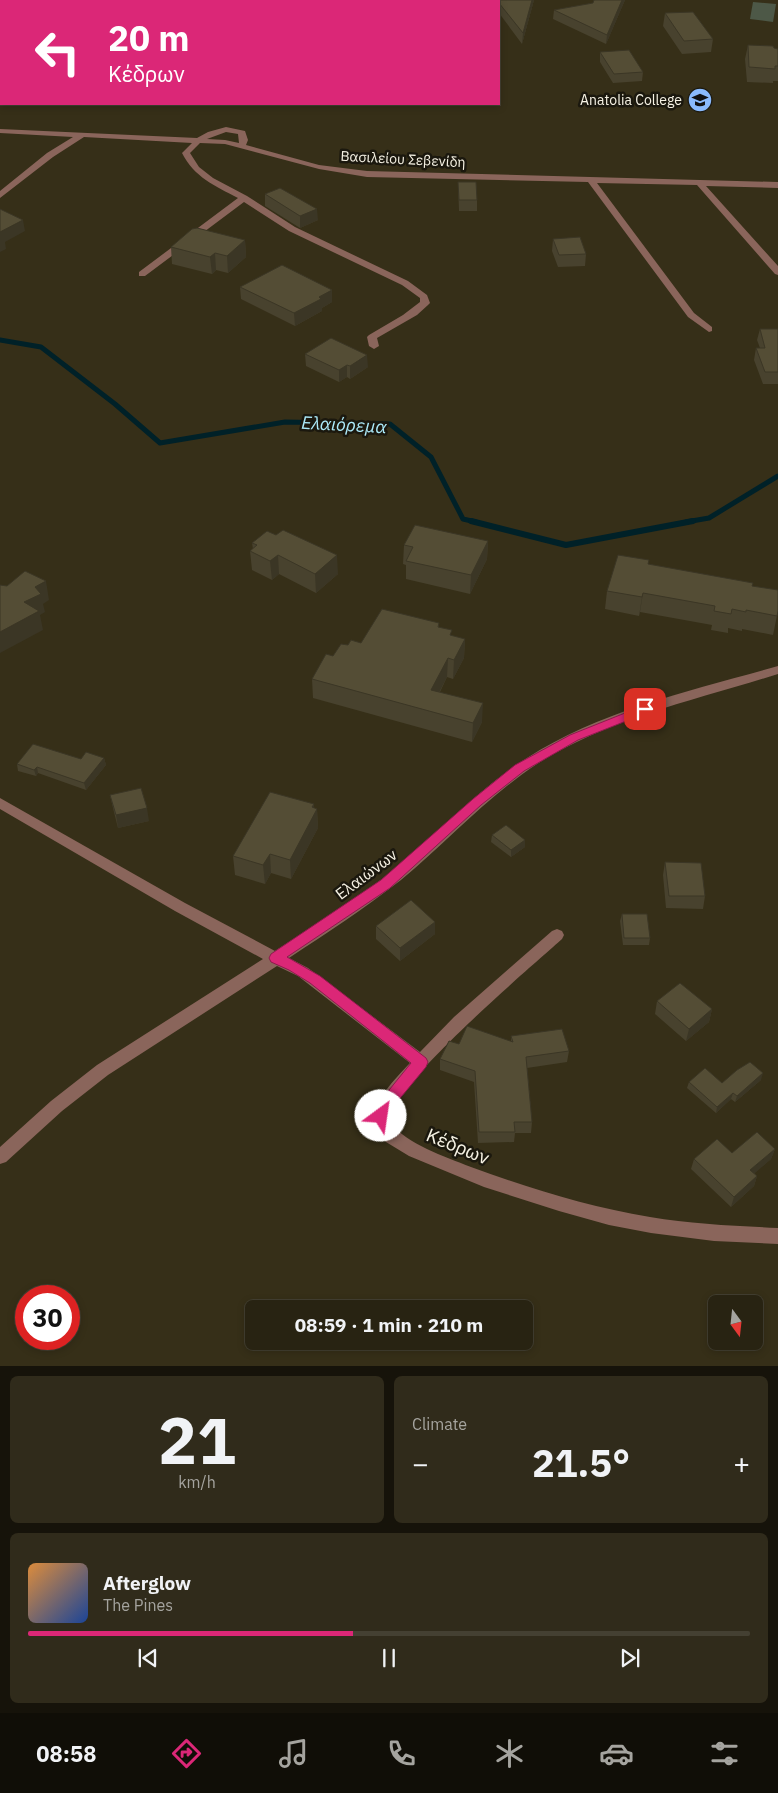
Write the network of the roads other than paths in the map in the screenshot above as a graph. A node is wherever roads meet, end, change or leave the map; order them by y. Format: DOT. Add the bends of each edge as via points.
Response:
graph roads {
  1 [pos="0,131"];
  2 [pos="82,135"];
  3 [pos="199,140"];
  4 [pos="242,145"];
  5 [pos="590,179"];
  6 [pos="700,182"];
  7 [pos="778,185"];
  8 [pos="0,195"];
  9 [pos="244,198"];
  10 [pos="778,272"];
  11 [pos="142,274"];
  12 [pos="709,328"];
  13 [pos="374,346"];
  14 [pos="778,670"];
  15 [pos="0,803"];
  16 [pos="557,935"];
  17 [pos="276,958"];
  18 [pos="420,1062"];
  19 [pos="0,1157"];
  20 [pos="778,1236"];
  1 -- 2 [label="street, Βασιλείου Σεβενίδη"];
  2 -- 3 [label="street, Βασιλείου Σεβενίδη"];
  2 -- 8 [label="street" via="50,155"];
  3 -- 4 [label="street, Βασιλείου Σεβενίδη"];
  3 -- 4 [label="street" via="218,130 233,129 243,134"];
  3 -- 9 [label="street" via="186,153 190,162 199,173"];
  4 -- 5 [label="street, Βασιλείου Σεβενίδη" via="292,161 355,172"];
  5 -- 6 [label="street, Βασιλείου Σεβενίδη"];
  5 -- 12 [label="street" via="691,315"];
  6 -- 7 [label="street, Βασιλείου Σεβενίδη"];
  6 -- 10 [label="street"];
  9 -- 11 [label="street"];
  9 -- 13 [label="street" via="292,229 404,283 424,297 425,303 419,310 372,337"];
  14 -- 17 [label="street, Ελαιώνων" via="653,706 548,750 499,783 386,884"];
  15 -- 17 [label="street" via="111,869"];
  16 -- 18 [label="street" via="459,1022"];
  17 -- 18 [label="street" via="315,980"];
  17 -- 19 [label="street, Ελαιώνων" via="114,1062 72,1093"];
  18 -- 20 [label="street, Κέδρων" via="386,1104 381,1116 380,1122 386,1134 402,1145 488,1180 609,1217 664,1227"];
}
